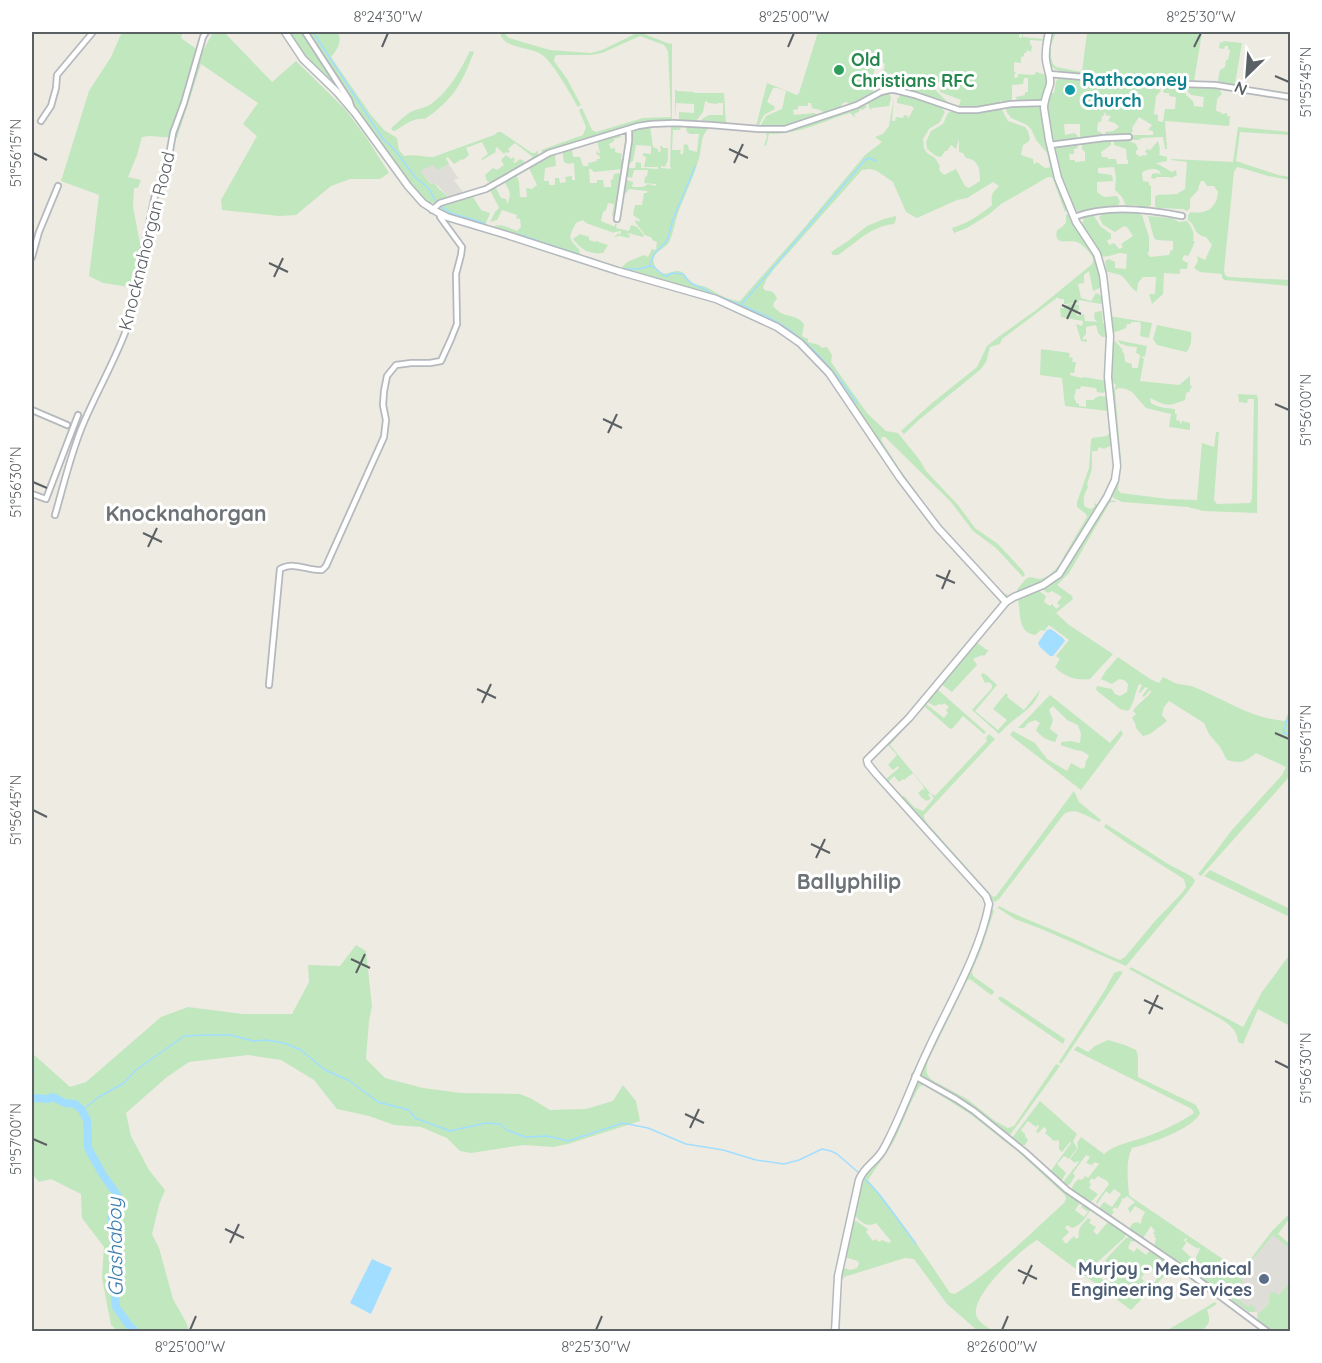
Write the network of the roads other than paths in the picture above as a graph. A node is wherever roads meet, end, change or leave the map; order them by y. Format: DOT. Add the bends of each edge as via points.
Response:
graph roads {
  1 [pos="93,32"];
  2 [pos="206,32"];
  3 [pos="285,32"];
  4 [pos="305,32"];
  5 [pos="1048,32"];
  6 [pos="1049,74"];
  7 [pos="1290,97"];
  8 [pos="1044,103"];
  9 [pos="351,108"];
  10 [pos="41,121"];
  11 [pos="629,129"];
  12 [pos="1130,137"];
  13 [pos="1050,145"];
  14 [pos="58,186"];
  15 [pos="432,210"];
  16 [pos="441,215"];
  17 [pos="1182,216"];
  18 [pos="1074,217"];
  19 [pos="617,219"];
  20 [pos="32,258"];
  21 [pos="32,412"];
  22 [pos="78,415"];
  23 [pos="67,424"];
  24 [pos="32,494"];
  25 [pos="56,515"];
  26 [pos="1006,602"];
  27 [pos="269,685"];
  28 [pos="915,1076"];
  29 [pos="836,1332"];
  30 [pos="1268,1332"];
  1 -- 10 [label="street" via="57,75 51,106"];
  2 -- 25 [label="street, Knocknahorgan Road" via="156,190 128,325 83,422"];
  3 -- 9 [label="street" via="303,59"];
  4 -- 9 [label="street"];
  5 -- 6 [label="street"];
  6 -- 7 [label="street" via="1215,85"];
  6 -- 8 [label="street"];
  8 -- 11 [label="street" via="959,111 889,90 785,129 674,123"];
  8 -- 13 [label="street"];
  9 -- 15 [label="street" via="398,174"];
  11 -- 15 [label="street" via="549,153 490,187 440,203"];
  11 -- 19 [label="street"];
  12 -- 13 [label="street"];
  13 -- 18 [label="street"];
  14 -- 20 [label="street"];
  15 -- 16 [label="street"];
  16 -- 26 [label="street" via="716,299 777,327 807,349 829,373 938,528"];
  16 -- 27 [label="street" via="462,247 455,286 457,324 441,361 396,365 387,376 384,437 326,566 322,570 298,565 280,569"];
  17 -- 18 [label="street" via="1110,209"];
  18 -- 26 [label="street" via="1097,254 1103,275 1116,472 1107,497 1059,574"];
  21 -- 23 [label="street"];
  22 -- 24 [label="street" via="46,499"];
  26 -- 28 [label="street" via="909,718 867,760 989,904 973,954"];
  28 -- 29 [label="street" via="884,1150 864,1170 857,1185 838,1276"];
  28 -- 30 [label="street" via="974,1111 1067,1190"];
}
